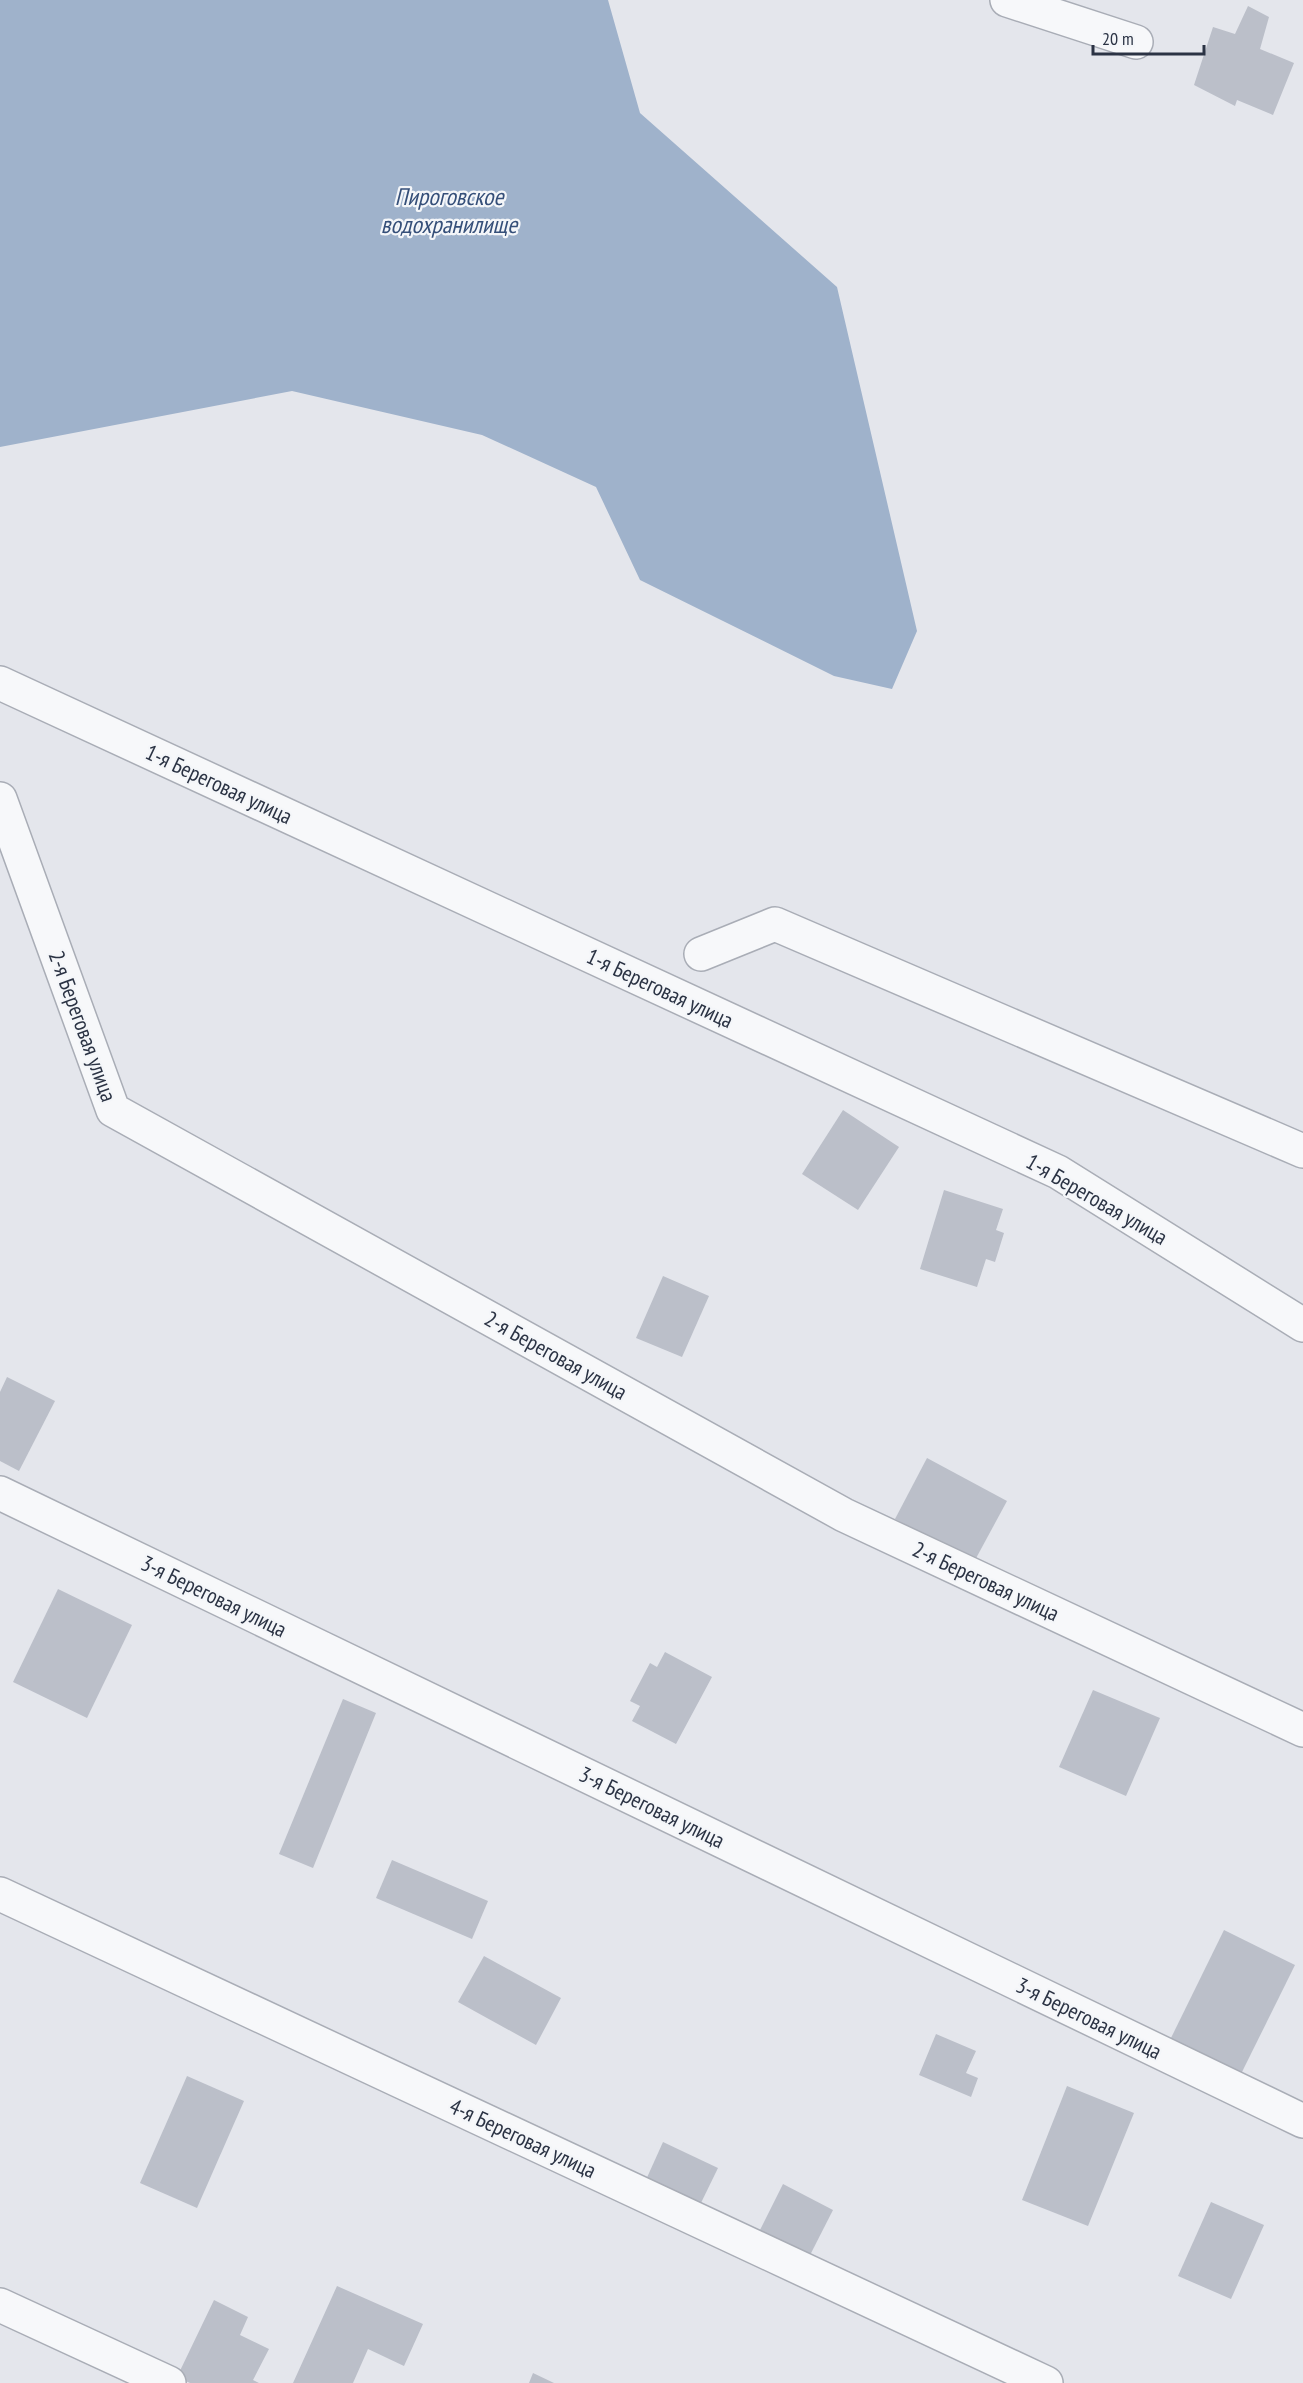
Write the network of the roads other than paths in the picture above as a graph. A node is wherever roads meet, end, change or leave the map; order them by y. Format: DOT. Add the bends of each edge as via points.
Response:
graph roads {
  1 [pos="1007,0"];
  2 [pos="1136,42"];
  3 [pos="0,683"];
  4 [pos="0,799"];
  5 [pos="701,954"];
  6 [pos="1303,1151"];
  7 [pos="1303,1324"];
  8 [pos="0,1493"];
  9 [pos="1303,1730"];
  10 [pos="0,1894"];
  11 [pos="1303,2121"];
  12 [pos="0,2305"];
  13 [pos="169,2383"];
  14 [pos="1046,2383"];
  1 -- 2 [label="street"];
  3 -- 7 [label="street, 1-я Береговая улица" via="1058,1172"];
  4 -- 9 [label="street, 2-я Береговая улица" via="113,1110 844,1515"];
  5 -- 6 [label="street" via="775,924"];
  8 -- 11 [label="street, 3-я Береговая улица"];
  10 -- 14 [label="street, 4-я Береговая улица"];
  12 -- 13 [label="street"];
}
